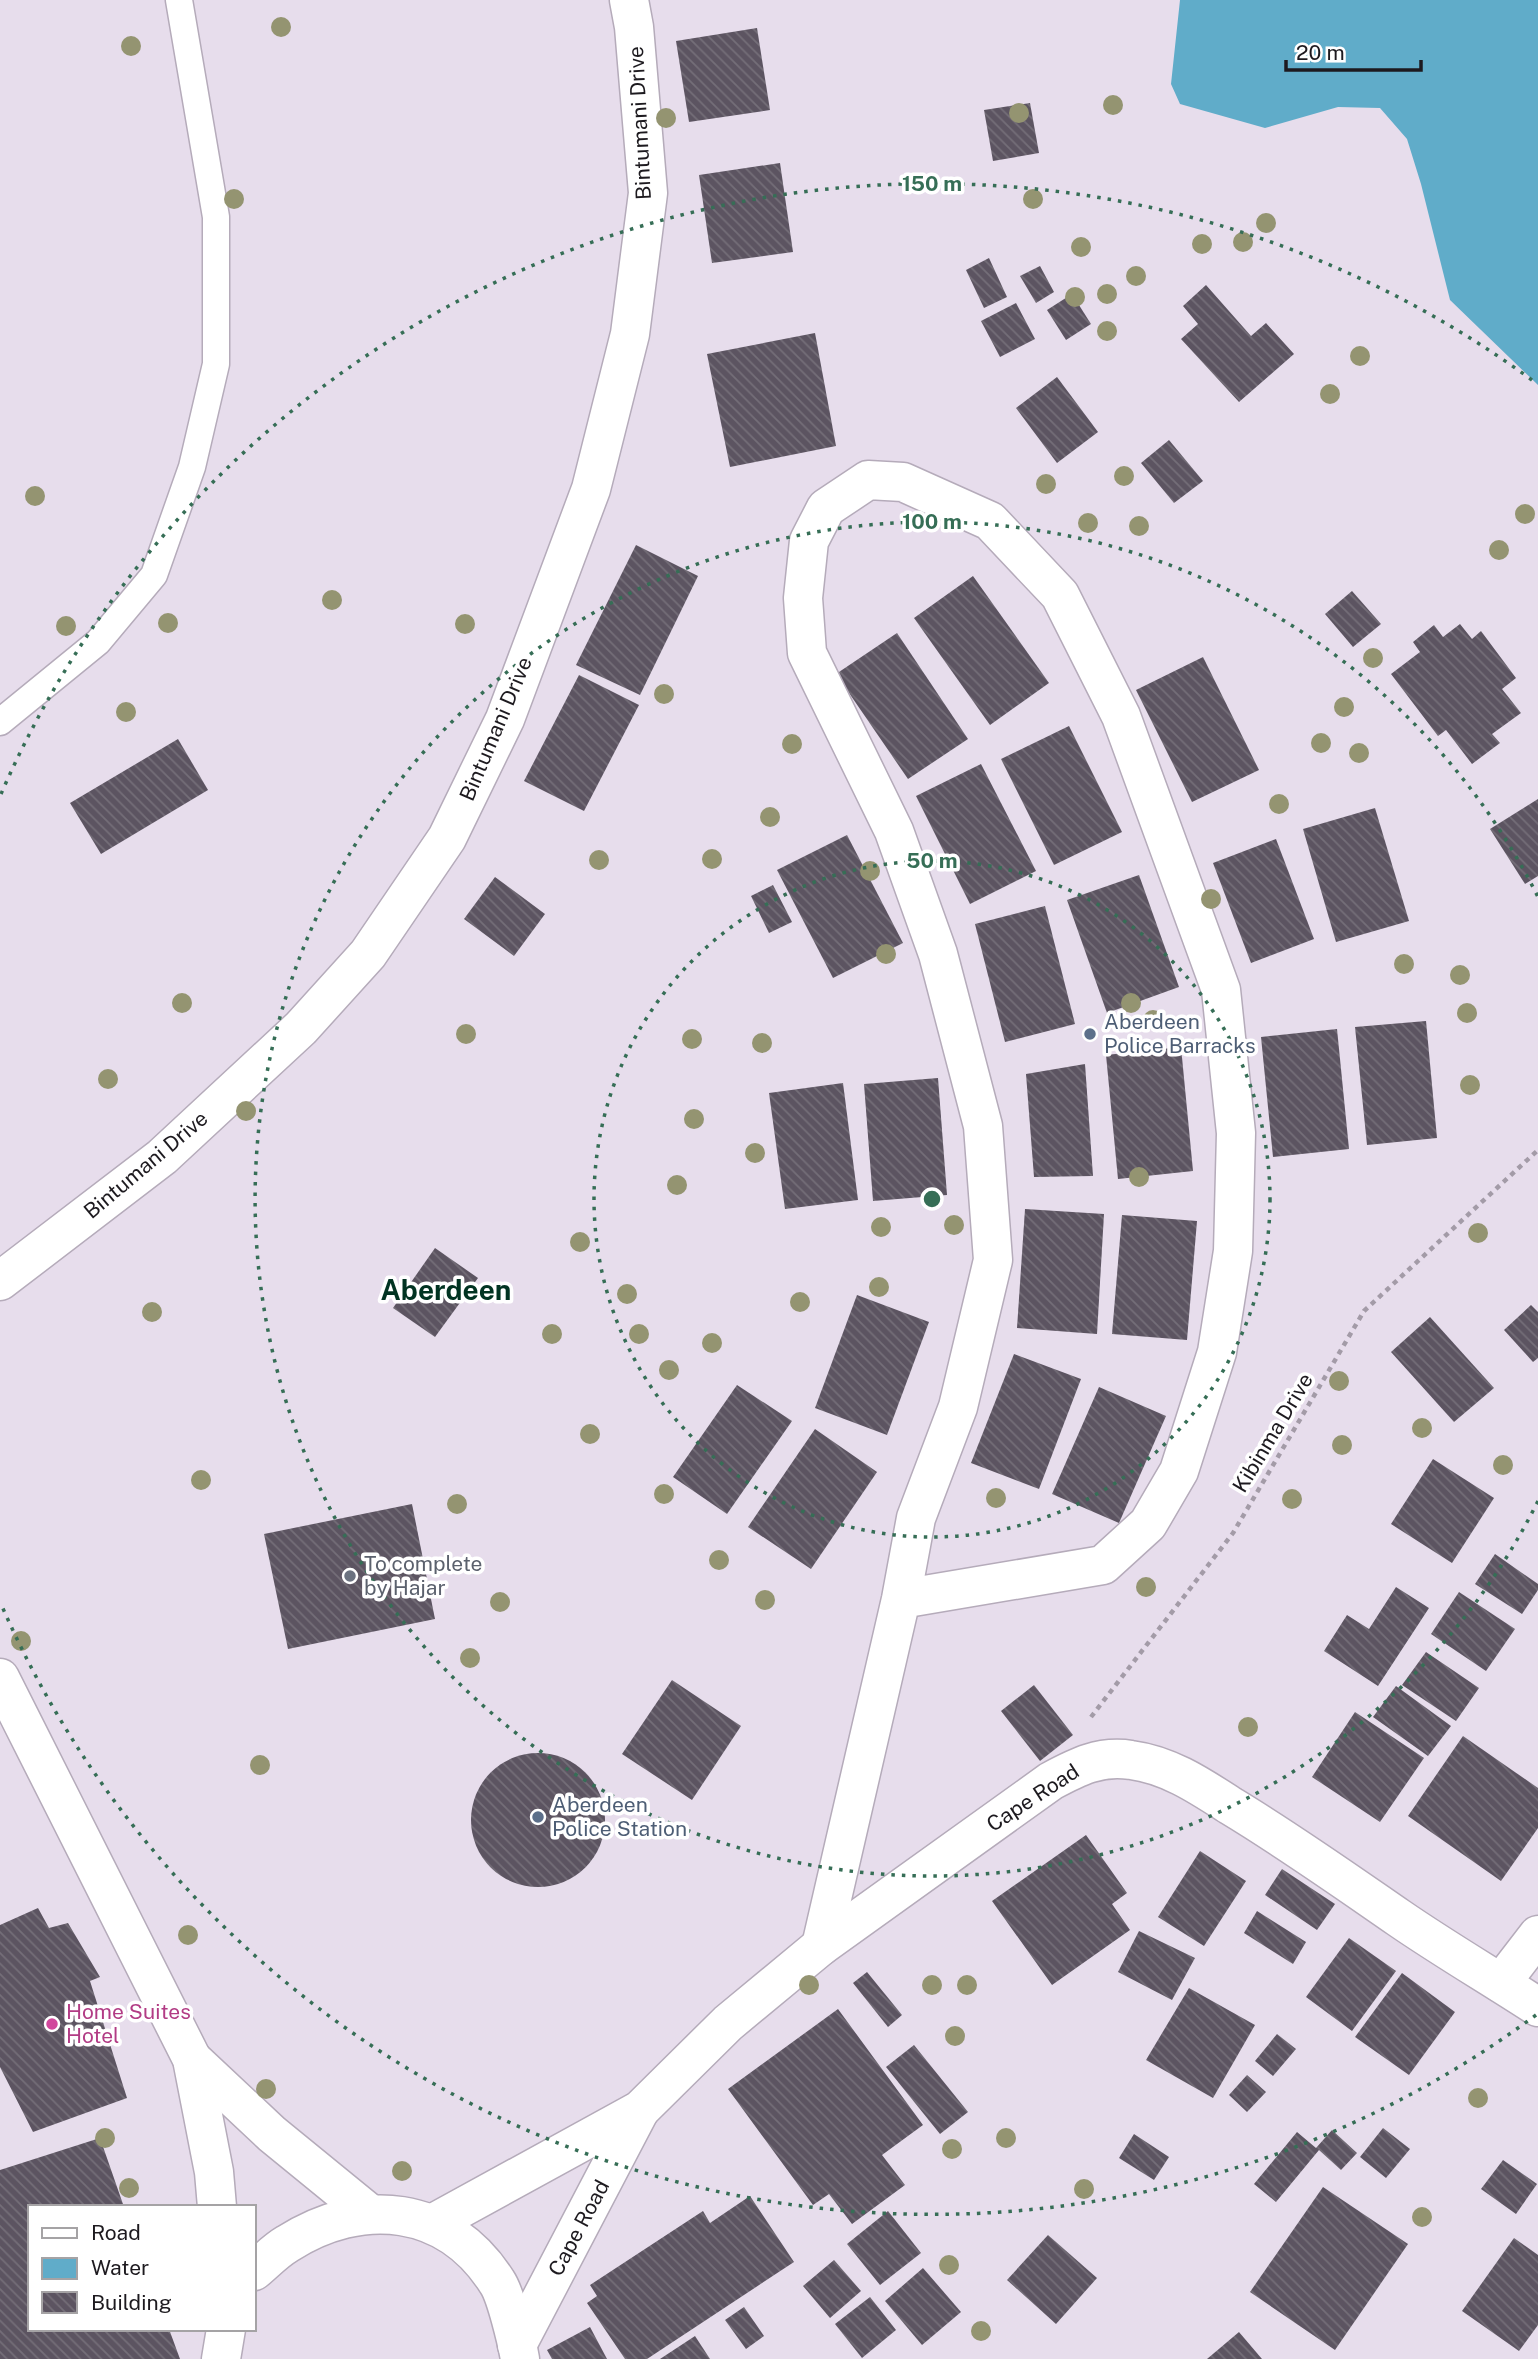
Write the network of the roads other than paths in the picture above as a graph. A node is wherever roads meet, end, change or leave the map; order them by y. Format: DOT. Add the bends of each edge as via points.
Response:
graph roads {
  1 [pos="179,0"];
  2 [pos="629,0"];
  3 [pos="0,722"];
  4 [pos="0,1281"];
  5 [pos="901,1599"];
  6 [pos="0,1678"];
  7 [pos="1538,1936"];
  8 [pos="821,1946"];
  9 [pos="1502,1983"];
  10 [pos="1538,2007"];
  11 [pos="192,2059"];
  12 [pos="640,2110"];
  13 [pos="216,2205"];
  14 [pos="370,2214"];
  15 [pos="432,2224"];
  16 [pos="256,2269"];
  17 [pos="519,2352"];
  1 -- 3 [label="lane" via="216,217 216,364 192,467 154,575 98,642"];
  2 -- 4 [label="street, Bintumani Drive" via="648,193 630,334 591,489 505,719 447,838 368,954 301,1028 162,1157"];
  5 -- 5 [label="street" via="916,1518 958,1407 993,1260 983,1126 938,954 894,831 807,653 803,598 809,541 826,508 867,480 902,482 990,521 1060,595 1121,716 1221,989 1236,1133 1233,1251 1217,1352 1179,1471 1148,1524 1103,1565"];
  5 -- 8 [label="street"];
  6 -- 11 [label="street"];
  7 -- 9 [label="street"];
  8 -- 9 [label="street, Cape Road" via="1051,1781 1082,1764 1130,1759 1181,1775"];
  8 -- 12 [label="street, Cape Road" via="728,2023"];
  9 -- 10 [label="street, Cape Road"];
  11 -- 13 [label="street"];
  11 -- 14 [label="street" via="272,2134"];
  12 -- 15 [label="street, Cape Road"];
  12 -- 17 [label="street, Cape Road"];
  14 -- 15 [label="street" via="401,2215"];
  14 -- 16 [label="street" via="329,2223 287,2244"];
  15 -- 17 [label="street" via="466,2244 499,2284"];
}
